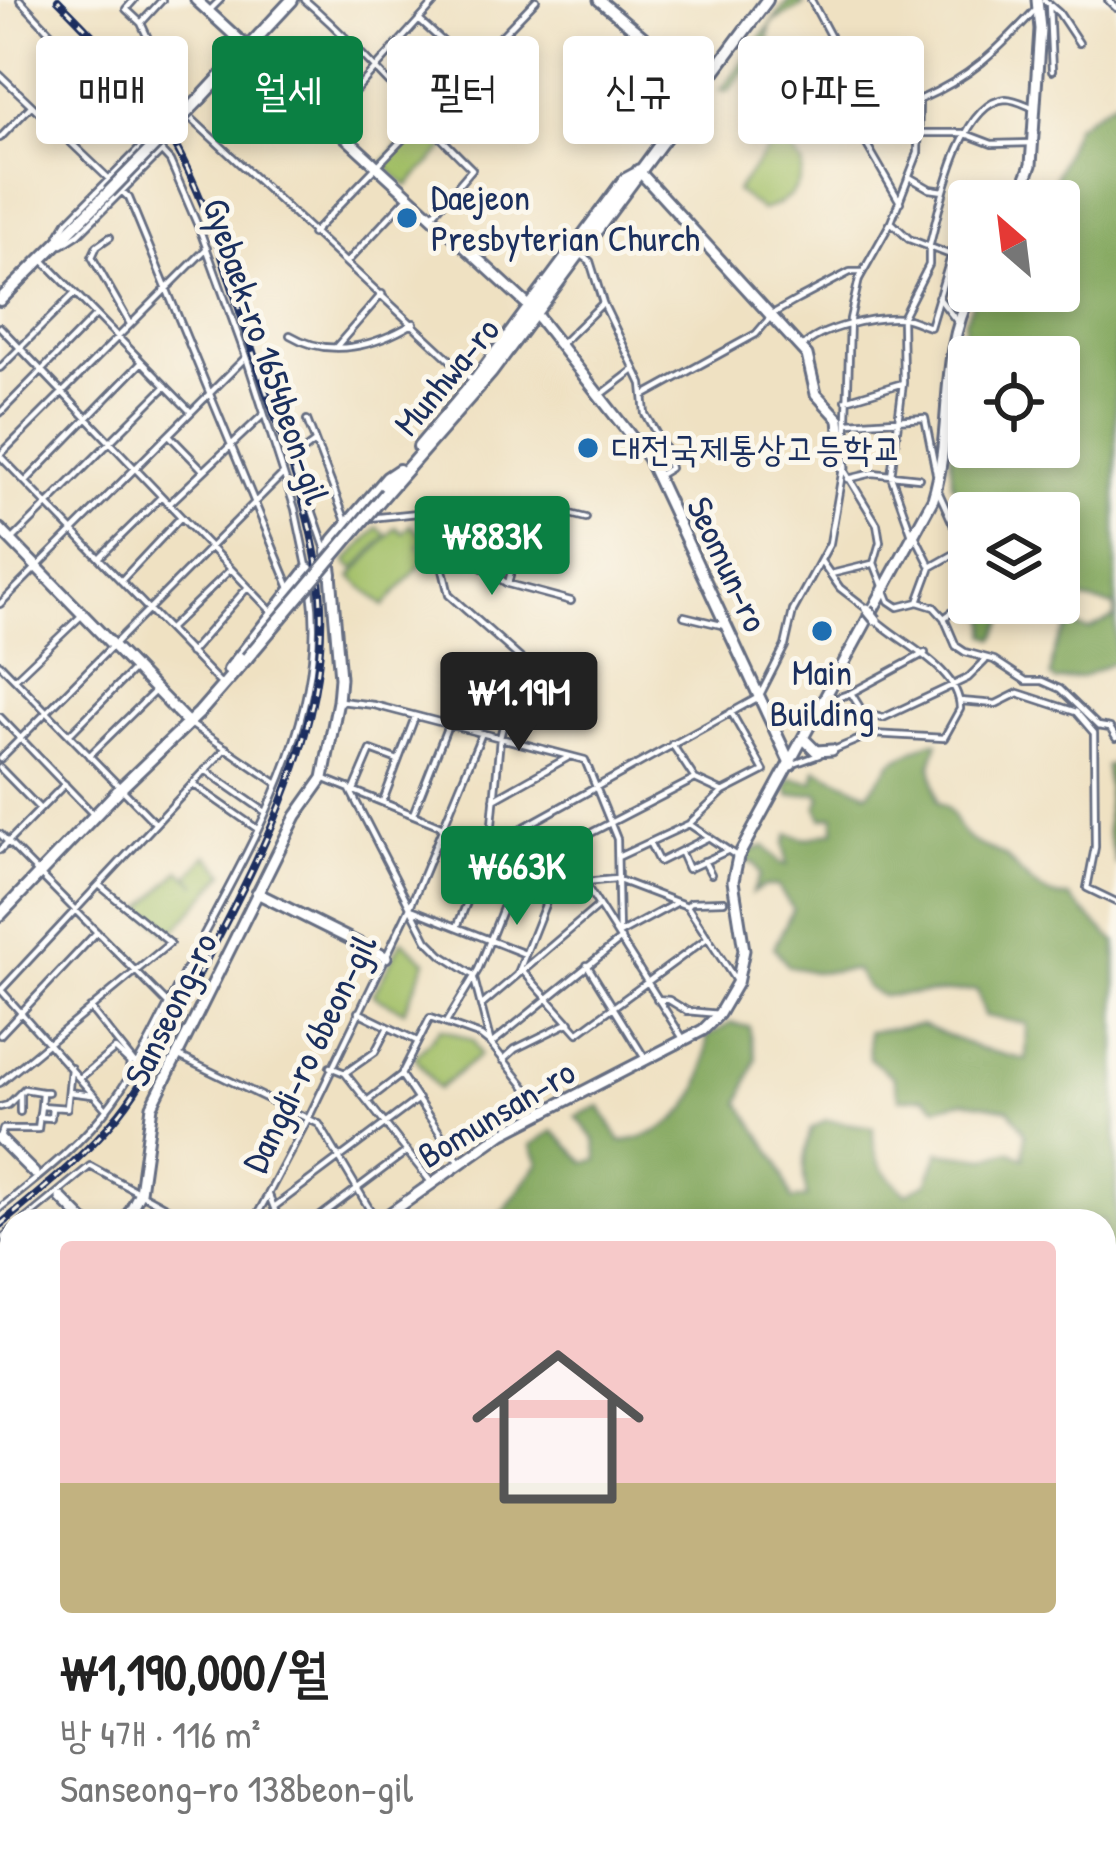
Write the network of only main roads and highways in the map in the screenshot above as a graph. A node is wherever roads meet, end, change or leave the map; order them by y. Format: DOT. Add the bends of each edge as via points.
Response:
graph roads {
  1 [pos="196,0"];
  2 [pos="292,0"];
  3 [pos="599,0"];
  4 [pos="767,0"];
  5 [pos="1042,3"];
  6 [pos="233,36"];
  7 [pos="259,36"];
  8 [pos="642,36"];
  9 [pos="714,69"];
  10 [pos="212,85"];
  11 [pos="350,144"];
  12 [pos="658,144"];
  13 [pos="637,172"];
  14 [pos="1025,180"];
  15 [pos="0,300"];
  16 [pos="533,310"];
  17 [pos="960,312"];
  18 [pos="845,470"];
  19 [pos="398,476"];
  20 [pos="0,529"];
  21 [pos="332,554"];
  22 [pos="308,569"];
  23 [pos="331,574"];
  24 [pos="310,583"];
  25 [pos="867,610"];
  26 [pos="876,620"];
  27 [pos="227,676"];
  28 [pos="192,719"];
  29 [pos="804,739"];
  30 [pos="832,750"];
  31 [pos="791,765"];
  32 [pos="257,893"];
  33 [pos="0,915"];
  34 [pos="386,957"];
  35 [pos="0,1136"];
  36 [pos="37,1176"];
  37 [pos="58,1196"];
  38 [pos="70,1209"];
  39 [pos="131,1209"];
  40 [pos="394,1209"];
  1 -- 6 [label="main road, Seomun-ro"];
  2 -- 7 [label="main road"];
  3 -- 8 [label="main road"];
  4 -- 9 [label="main road, Munhwa-ro"];
  5 -- 14 [label="main road"];
  10 -- 15 [label="main road, bridge"];
  11 -- 16 [label="main road, Seomun-ro"];
  12 -- 13 [label="main road, Munhwa-ro"];
  13 -- 16 [label="main road, Munhwa-ro"];
  13 -- 16 [label="main road, Munhwa-ro"];
  13 -- 18 [label="main road" via="807,356 816,394 839,419"];
  16 -- 19 [label="main road, Munhwa-ro"];
  16 -- 31 [label="main road, Seomun-ro" via="657,476"];
  17 -- 29 [label="main road" via="938,484"];
  19 -- 21 [label="main road"];
  19 -- 21 [label="main road" via="387,478 347,524"];
  19 -- 27 [label="main road, Munhwa-ro, bridge"];
  20 -- 28 [label="main road"];
  21 -- 23 [label="main road"];
  22 -- 27 [label="main road"];
  23 -- 32 [label="main road, Sanseong-ro" via="340,678 323,778"];
  24 -- 27 [label="main road"];
  25 -- 26 [label="main road, bridge"];
  27 -- 28 [label="main road, Munhwa-ro"];
  27 -- 28 [label="main road, Munhwa-ro"];
  28 -- 33 [label="main road, Munhwa-ro"];
  29 -- 30 [label="main road" via="816,751"];
  29 -- 31 [label="main road"];
  31 -- 40 [label="main road, Bomunsan-ro" via="732,854 744,950 718,1014 684,1040 543,1110"];
  32 -- 34 [label="main road"];
  32 -- 39 [label="main road, Sanseong-ro" via="148,1118"];
  35 -- 36 [label="main road"];
  37 -- 38 [label="main road"];
}
